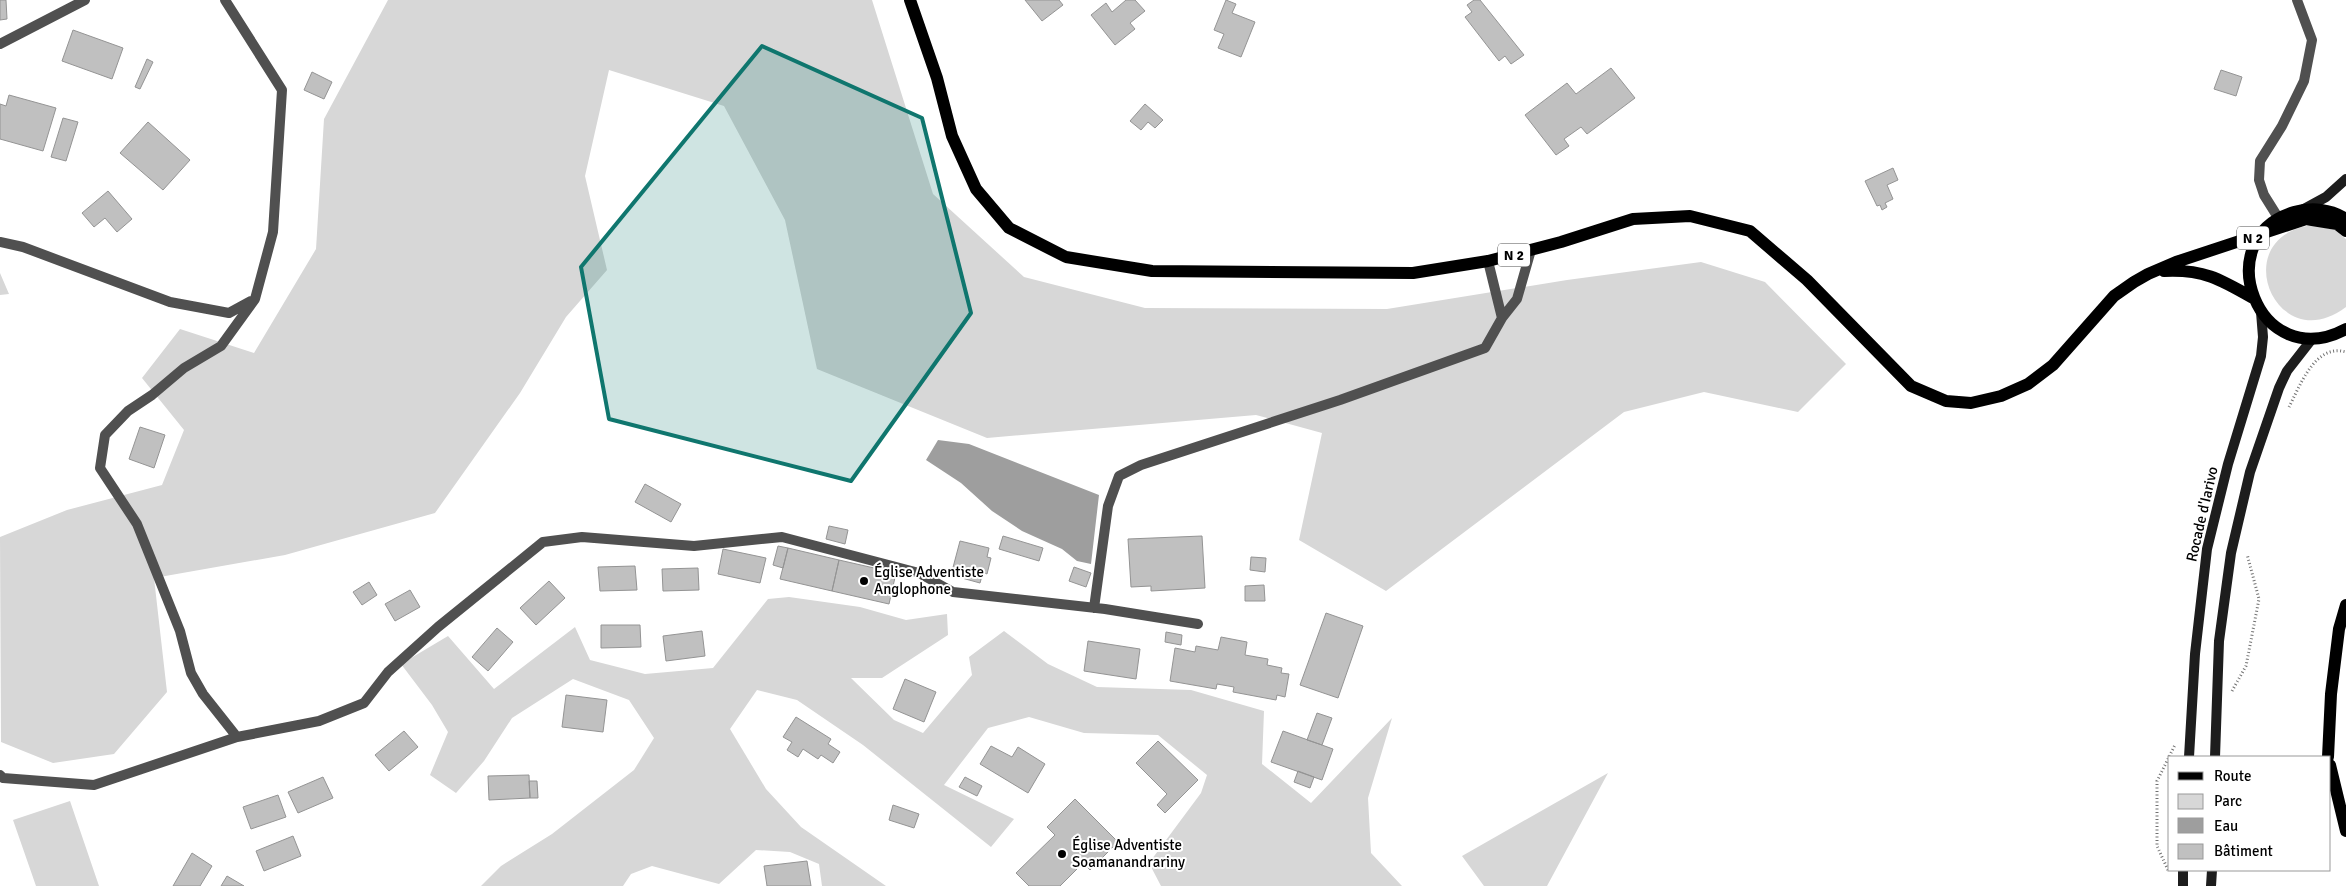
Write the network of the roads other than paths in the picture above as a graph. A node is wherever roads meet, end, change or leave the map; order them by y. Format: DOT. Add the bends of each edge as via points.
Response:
graph roads {
  1 [pos="85,0"];
  2 [pos="225,0"];
  3 [pos="910,0"];
  4 [pos="2297,0"];
  5 [pos="0,44"];
  6 [pos="2346,180"];
  7 [pos="2301,210"];
  8 [pos="2346,218"];
  9 [pos="2279,219"];
  10 [pos="2346,231"];
  11 [pos="2261,235"];
  12 [pos="0,242"];
  13 [pos="1531,250"];
  14 [pos="1488,261"];
  15 [pos="2159,271"];
  16 [pos="2253,298"];
  17 [pos="254,299"];
  18 [pos="2261,312"];
  19 [pos="1502,318"];
  20 [pos="2342,335"];
  21 [pos="2312,339"];
  22 [pos="2346,605"];
  23 [pos="1094,608"];
  24 [pos="1198,624"];
  25 [pos="237,737"];
  26 [pos="2189,756"];
  27 [pos="2215,756"];
  28 [pos="2328,756"];
  29 [pos="2331,769"];
  30 [pos="0,775"];
  31 [pos="2346,831"];
  32 [pos="2183,871"];
  33 [pos="2212,871"];
  34 [pos="2183,886"];
  35 [pos="2211,886"];
  1 -- 5 [label="street"];
  2 -- 17 [label="street" via="282,90 273,232"];
  3 -- 14 [label="main road, N 2" via="937,78 952,136 976,189 1009,228 1066,257 1152,271 1413,273"];
  4 -- 9 [label="street" via="2312,40 2304,81 2260,161 2259,180"];
  6 -- 7 [label="main road" via="2326,197"];
  7 -- 8 [label="main road, N 2" via="2330,212"];
  7 -- 9 [label="main road, N 2"];
  9 -- 11 [label="main road, N 2"];
  10 -- 11 [label="main road, N 2" via="2337,224 2306,219"];
  11 -- 15 [label="main road, N 2" via="2176,262"];
  11 -- 16 [label="main road, N 2" via="2251,255 2248,277"];
  12 -- 17 [label="street" via="23,247 170,302 230,313"];
  13 -- 14 [label="main road, N 2"];
  13 -- 15 [label="main road, N 2" via="1632,219 1690,216 1750,232 1807,280 1911,386 1946,402 1971,403 2001,396 2028,384 2053,365 2114,296 2134,282"];
  13 -- 19 [label="street" via="1517,299"];
  14 -- 19 [label="street"];
  15 -- 16 [label="main road, N 2" via="2187,270 2218,278"];
  16 -- 18 [label="main road"];
  17 -- 25 [label="street" via="221,346 184,368 128,411 105,436 100,468 136,524 180,631 191,674"];
  18 -- 21 [label="main road" via="2283,331"];
  18 -- 26 [label="main road, Rocade d'Iarivo" via="2261,356 2228,464 2207,549 2195,654"];
  19 -- 23 [label="street" via="1485,348 1340,400 1141,465 1119,476 1108,506"];
  20 -- 21 [label="main road"];
  21 -- 27 [label="main road" via="2287,371 2279,388 2250,472 2231,554 2219,641"];
  22 -- 28 [label="main road" via="2339,629 2331,694"];
  23 -- 24 [label="street"];
  23 -- 25 [label="street" via="953,592 919,573 782,537 694,546 582,537 544,542 438,627 388,672 364,702 319,721"];
  25 -- 30 [label="street" via="94,785 3,778"];
  29 -- 31 [label="main road"];
  32 -- 34 [label="main road"];
  33 -- 35 [label="main road"];
}
